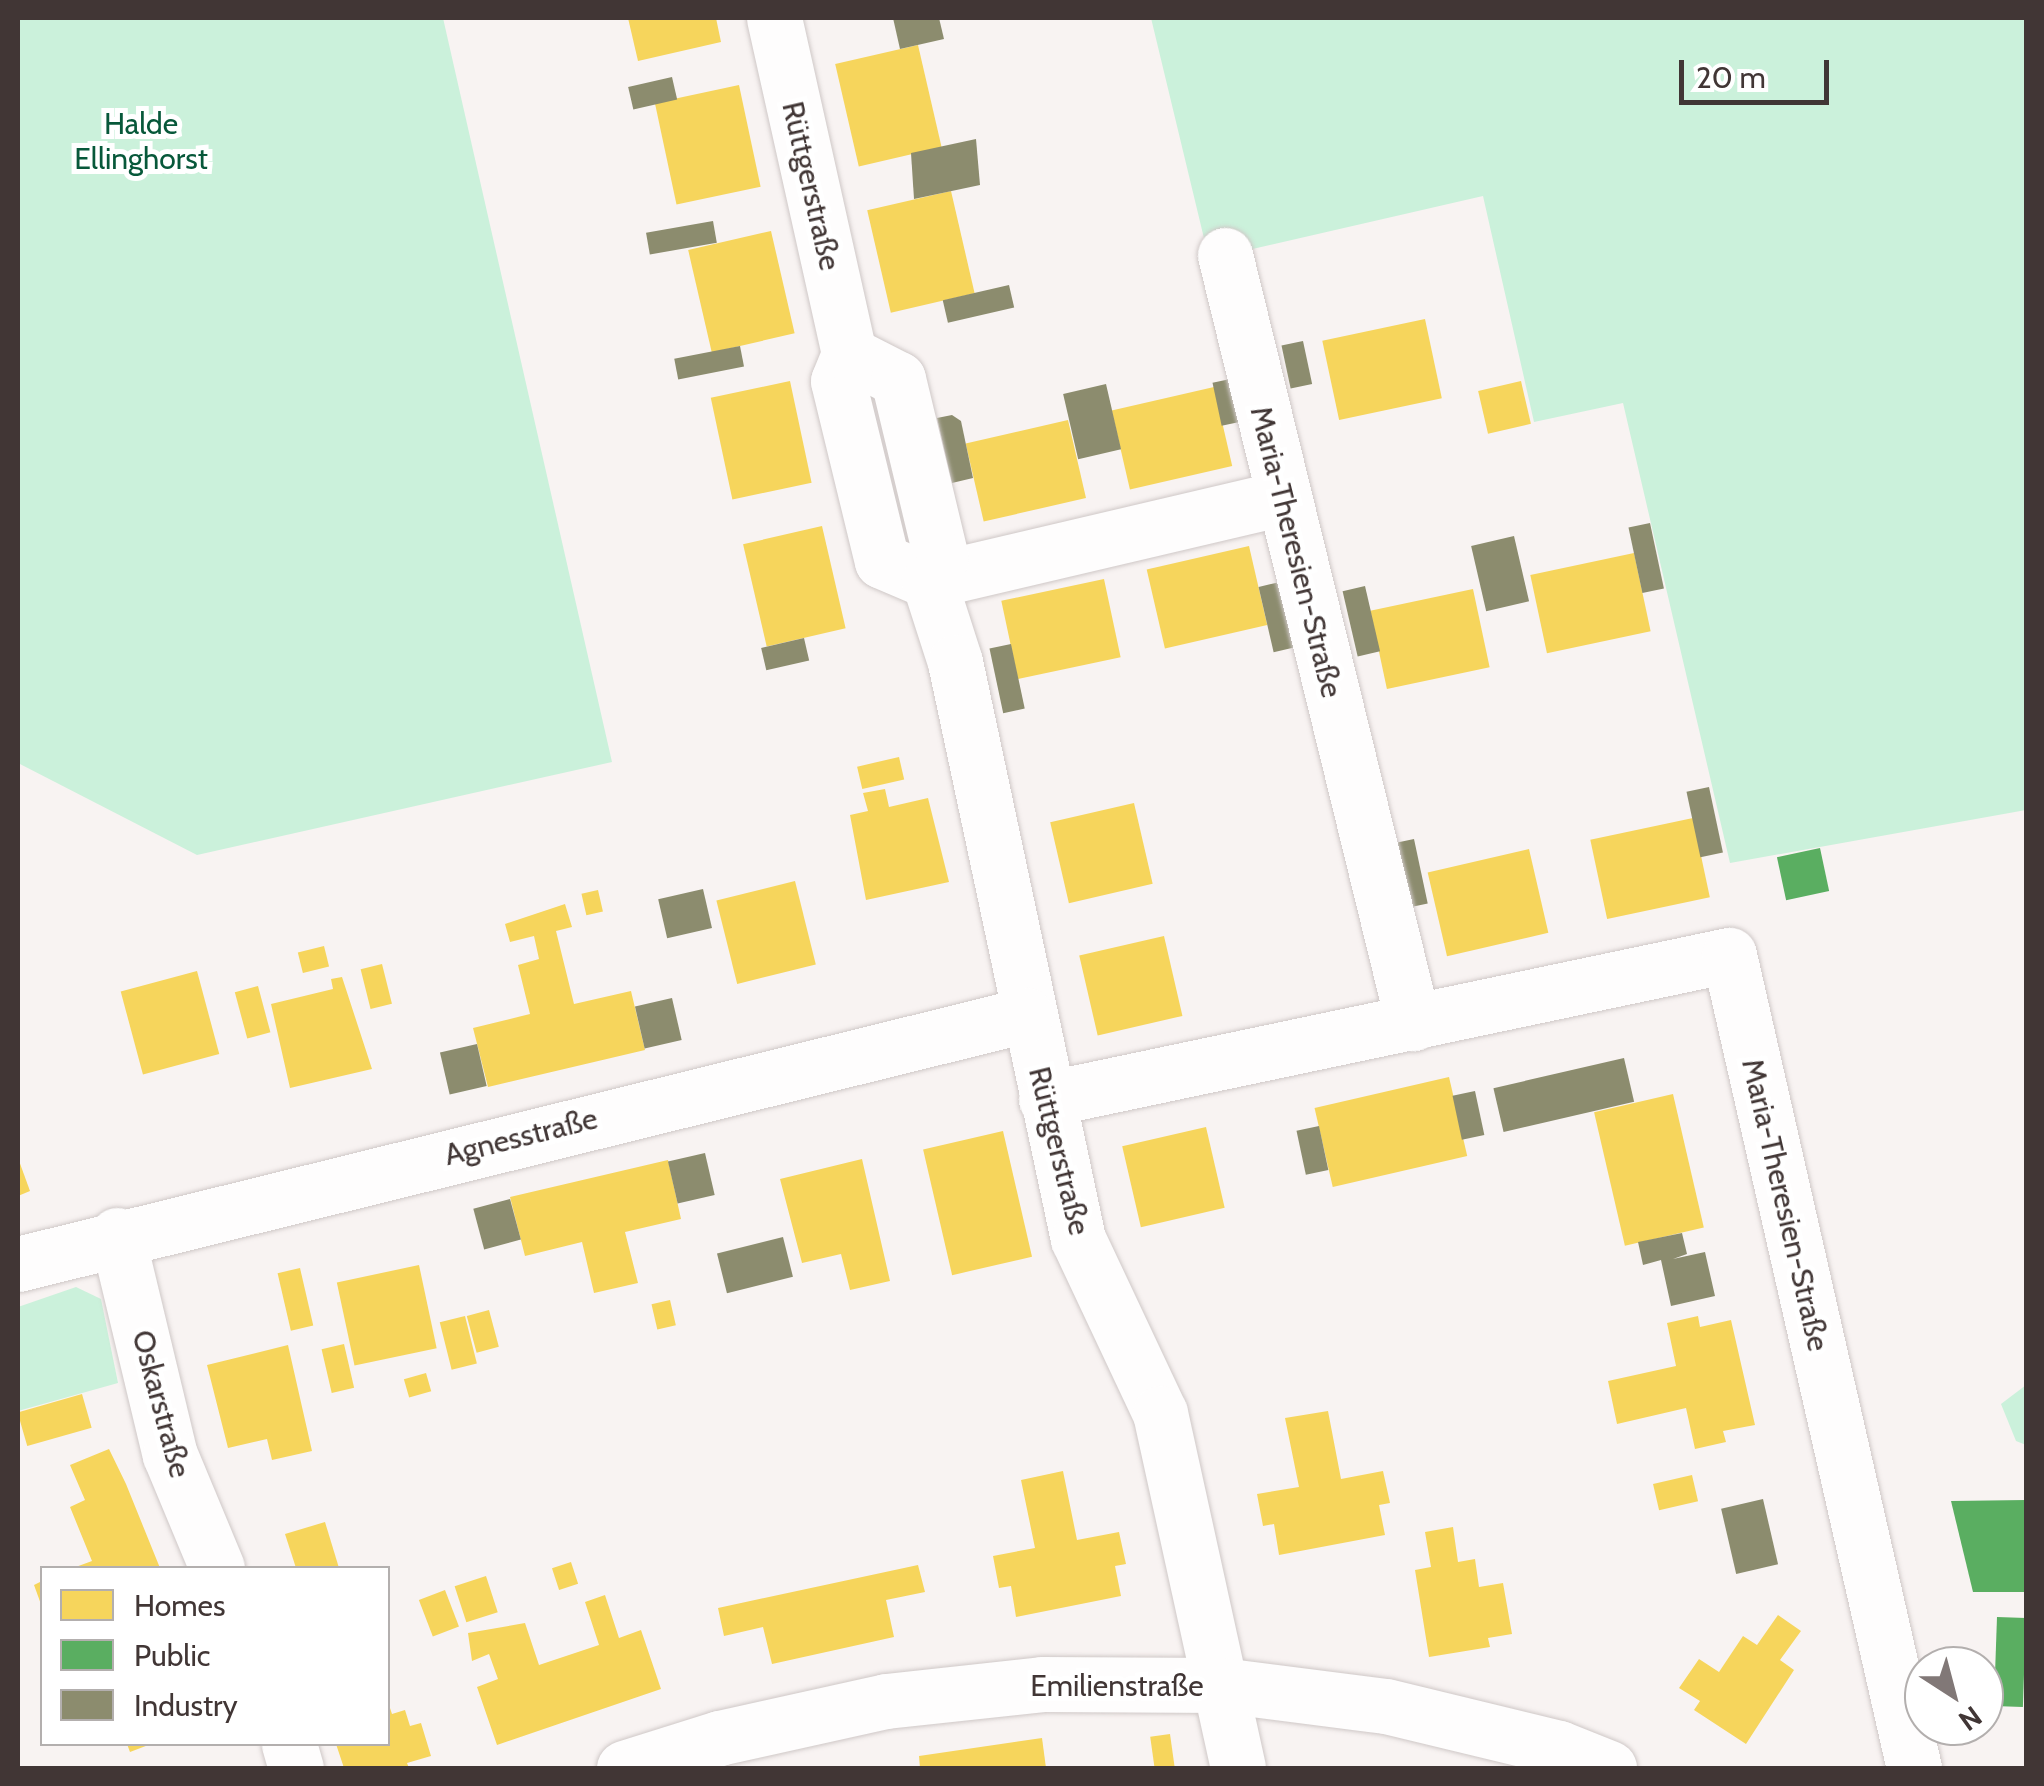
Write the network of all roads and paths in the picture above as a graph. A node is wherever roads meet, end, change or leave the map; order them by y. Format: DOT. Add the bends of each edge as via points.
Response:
graph roads {
  1 [pos="774,18"];
  2 [pos="1225,256"];
  3 [pos="1283,498"];
  4 [pos="929,580"];
  5 [pos="1026,1015"];
  6 [pos="1413,1023"];
  7 [pos="1046,1098"];
  8 [pos="117,1235"];
  9 [pos="18,1264"];
  10 [pos="216,1566"];
  11 [pos="1221,1685"];
  12 [pos="624,1768"];
  13 [pos="1238,1768"];
  14 [pos="1609,1768"];
  15 [pos="1914,1768"];
  1 -- 4 [label="street, Rüttgerstraße" via="849,354 838,380 882,561"];
  2 -- 3 [label="street, Maria-Theresien-Straße"];
  3 -- 4 [label="street"];
  3 -- 6 [label="street, Maria-Theresien-Straße"];
  4 -- 5 [label="street, Rüttgerstraße" via="955,662"];
  5 -- 7 [label="street, Rüttgerstraße"];
  5 -- 8 [label="street, Agnesstraße"];
  6 -- 7 [label="street, Maria-Theresien-Straße"];
  6 -- 15 [label="street, Maria-Theresien-Straße" via="1728,955"];
  7 -- 11 [label="street, Rüttgerstraße" via="1078,1238 1160,1414"];
  8 -- 9 [label="street, Agnesstraße"];
  8 -- 10 [label="street, Oskarstraße" via="170,1456"];
  11 -- 12 [label="street, Emilienstraße" via="1042,1684 886,1700 719,1738"];
  11 -- 13 [label="street, Rüttgerstraße"];
  11 -- 14 [label="street, Emilienstraße" via="1386,1706 1559,1748"];
}
